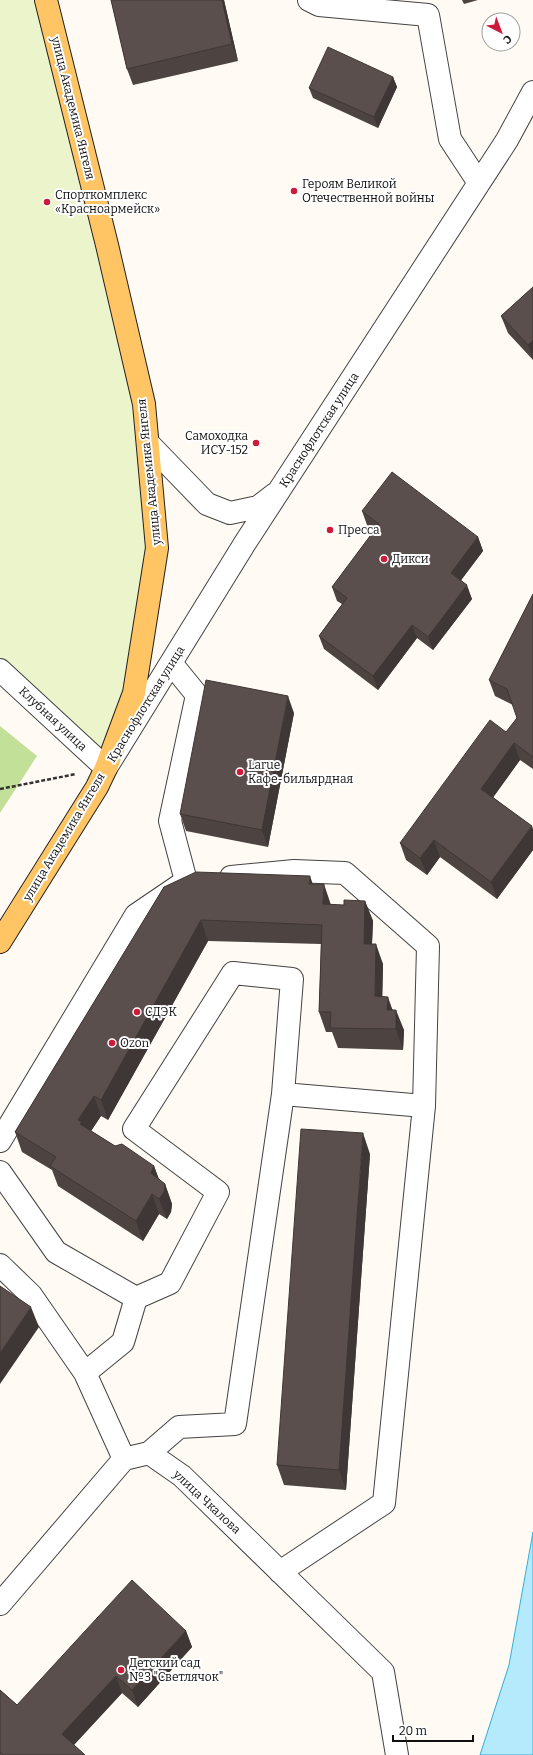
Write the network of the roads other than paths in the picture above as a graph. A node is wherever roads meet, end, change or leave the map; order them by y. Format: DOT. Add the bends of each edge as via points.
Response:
graph roads {
  1 [pos="46,0"];
  2 [pos="308,0"];
  3 [pos="428,7"];
  4 [pos="533,92"];
  5 [pos="480,183"];
  6 [pos="148,443"];
  7 [pos="279,491"];
  8 [pos="171,663"];
  9 [pos="0,670"];
  10 [pos="106,768"];
  11 [pos="186,881"];
  12 [pos="0,942"];
  13 [pos="283,1094"];
  14 [pos="424,1106"];
  15 [pos="0,1141"];
  16 [pos="0,1172"];
  17 [pos="0,1265"];
  18 [pos="136,1298"];
  19 [pos="85,1373"];
  20 [pos="149,1453"];
  21 [pos="124,1459"];
  22 [pos="280,1572"];
  23 [pos="0,1604"];
  24 [pos="397,1755"];
  1 -- 6 [label="main road, улица Академика Янгеля" via="142,396"];
  2 -- 3 [label="street" via="319,5"];
  3 -- 5 [label="street" via="450,139"];
  4 -- 5 [label="street, Краснофлотская улица"];
  5 -- 7 [label="street, Краснофлотская улица"];
  6 -- 7 [label="street" via="207,504 230,513 258,507"];
  6 -- 10 [label="main road, улица Академика Янгеля" via="158,548 134,693"];
  7 -- 8 [label="street, Краснофлотская улица"];
  8 -- 10 [label="street, Краснофлотская улица"];
  8 -- 11 [label="street" via="197,695 170,821"];
  9 -- 10 [label="street, Клубная улица"];
  10 -- 12 [label="main road, улица Академика Янгеля"];
  11 -- 14 [label="street" via="294,871 345,873 428,946"];
  11 -- 15 [label="street" via="136,916"];
  13 -- 14 [label="street"];
  13 -- 18 [label="street" via="292,979 233,973 134,1129 218,1192 170,1283"];
  13 -- 20 [label="street" via="235,1424 179,1427"];
  14 -- 22 [label="street" via="384,1503"];
  16 -- 18 [label="street" via="56,1252"];
  17 -- 19 [label="street" via="31,1295"];
  18 -- 19 [label="street" via="123,1342"];
  19 -- 21 [label="street"];
  20 -- 21 [label="street"];
  20 -- 22 [label="street, улица Чкалова" via="182,1476"];
  21 -- 23 [label="street"];
  22 -- 24 [label="street, улица Чкалова" via="383,1672"];
}
